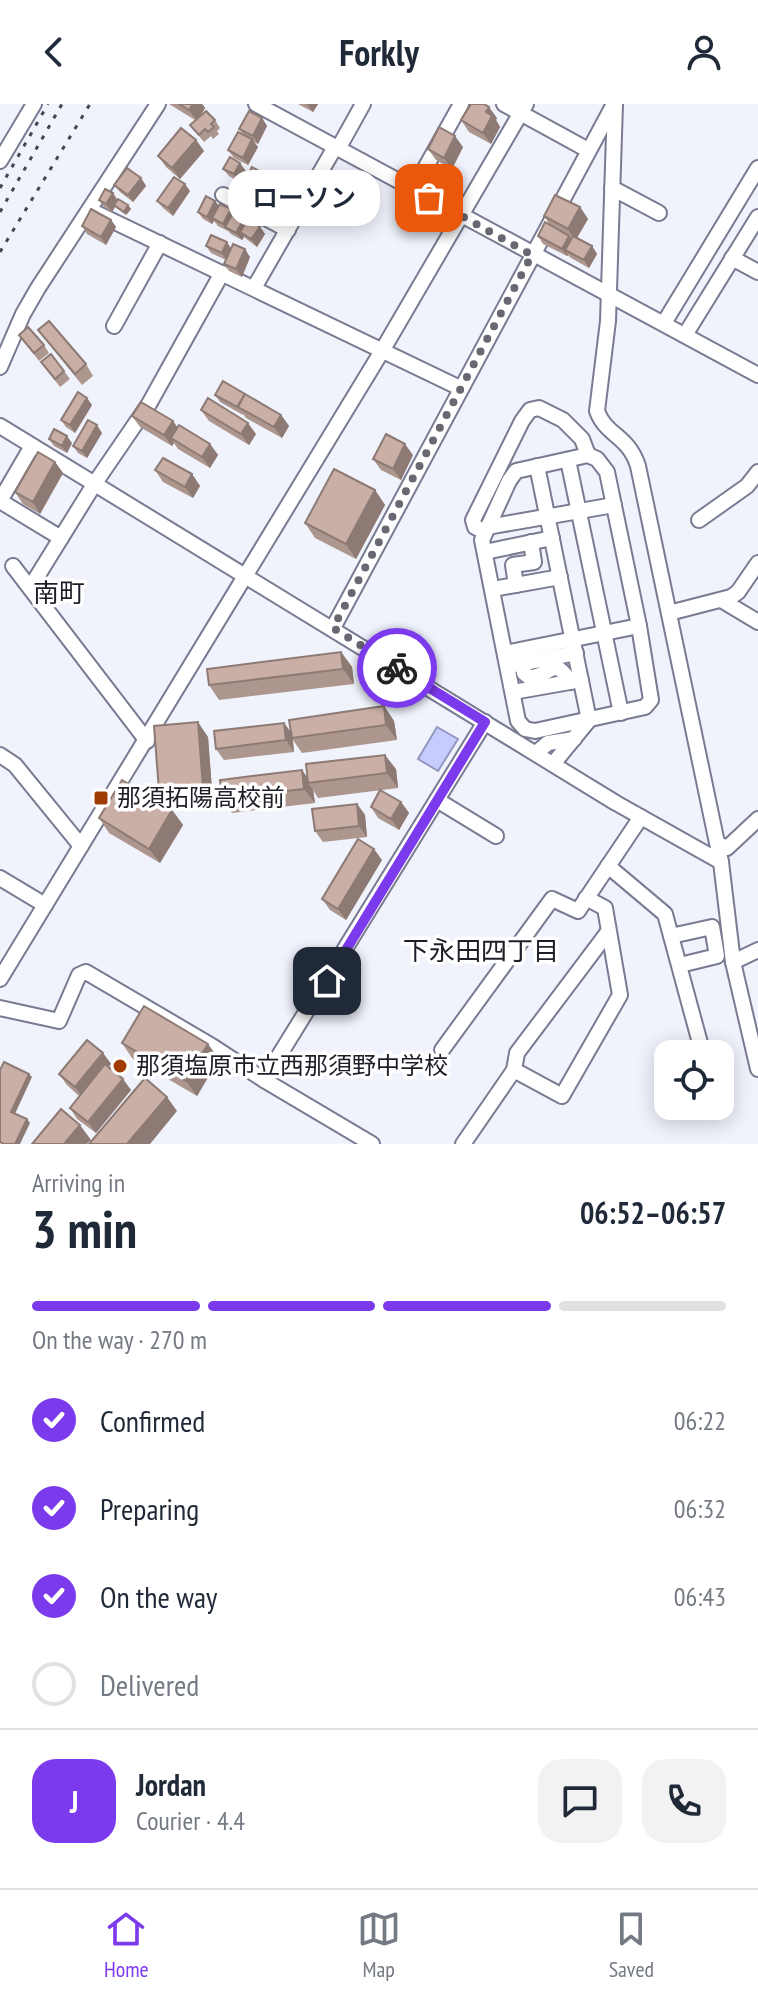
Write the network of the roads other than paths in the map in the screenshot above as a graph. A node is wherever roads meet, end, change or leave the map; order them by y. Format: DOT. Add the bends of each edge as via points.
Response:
graph roads {
  1 [pos="34,104"];
  2 [pos="158,104"];
  3 [pos="256,104"];
  4 [pos="363,104"];
  5 [pos="461,104"];
  6 [pos="504,104"];
  7 [pos="614,104"];
  8 [pos="523,108"];
  9 [pos="337,148"];
  10 [pos="588,150"];
  11 [pos="0,161"];
  12 [pos="758,168"];
  13 [pos="612,188"];
  14 [pos="413,190"];
  15 [pos="223,195"];
  16 [pos="90,210"];
  17 [pos="659,213"];
  18 [pos="460,215"];
  19 [pos="758,217"];
  20 [pos="288,230"];
  21 [pos="160,243"];
  22 [pos="532,255"];
  23 [pos="732,258"];
  24 [pos="758,272"];
  25 [pos="222,273"];
  26 [pos="254,288"];
  27 [pos="608,293"];
  28 [pos="664,323"];
  29 [pos="114,326"];
  30 [pos="685,335"];
  31 [pos="382,351"];
  32 [pos="0,367"];
  33 [pos="758,375"];
  34 [pos="460,388"];
  35 [pos="0,426"];
  36 [pos="32,446"];
  37 [pos="588,455"];
  38 [pos="568,460"];
  39 [pos="537,466"];
  40 [pos="758,472"];
  41 [pos="95,483"];
  42 [pos="614,505"];
  43 [pos="579,511"];
  44 [pos="548,518"];
  45 [pos="699,520"];
  46 [pos="486,530"];
  47 [pos="61,538"];
  48 [pos="552,538"];
  49 [pos="531,542"];
  50 [pos="485,552"];
  51 [pos="758,563"];
  52 [pos="13,566"];
  53 [pos="246,576"];
  54 [pos="560,577"];
  55 [pos="516,585"];
  56 [pos="30,588"];
  57 [pos="493,589"];
  58 [pos="723,601"];
  59 [pos="669,613"];
  60 [pos="758,622"];
  61 [pos="639,626"];
  62 [pos="333,628"];
  63 [pos="603,633"];
  64 [pos="575,646"];
  65 [pos="512,661"];
  66 [pos="576,681"];
  67 [pos="513,692"];
  68 [pos="621,713"];
  69 [pos="589,720"];
  70 [pos="485,722"];
  71 [pos="574,739"];
  72 [pos="147,741"];
  73 [pos="536,753"];
  74 [pos="0,755"];
  75 [pos="553,764"];
  76 [pos="437,800"];
  77 [pos="641,817"];
  78 [pos="758,819"];
  79 [pos="496,836"];
  80 [pos="718,844"];
  81 [pos="81,846"];
  82 [pos="721,862"];
  83 [pos="608,866"];
  84 [pos="0,878"];
  85 [pos="586,898"];
  86 [pos="45,905"];
  87 [pos="608,932"];
  88 [pos="671,936"];
  89 [pos="758,950"];
  90 [pos="733,962"];
  91 [pos="680,965"];
  92 [pos="0,979"];
  93 [pos="0,1008"];
  94 [pos="699,1040"];
  95 [pos="442,1050"];
  96 [pos="758,1069"];
  97 [pos="514,1070"];
  98 [pos="264,1080"];
  99 [pos="372,1144"];
  100 [pos="463,1144"];
  1 -- 11 [label="street"];
  2 -- 16 [label="street"];
  3 -- 9 [label="street"];
  4 -- 9 [label="street"];
  5 -- 14 [label="street"];
  6 -- 8 [label="street"];
  7 -- 10 [label="street"];
  7 -- 13 [label="street"];
  8 -- 10 [label="street"];
  8 -- 18 [label="street"];
  9 -- 14 [label="street"];
  9 -- 20 [label="street"];
  10 -- 22 [label="street"];
  12 -- 28 [label="street"];
  13 -- 17 [label="street"];
  13 -- 27 [label="street"];
  14 -- 18 [label="street"];
  15 -- 20 [label="street"];
  16 -- 21 [label="street"];
  16 -- 32 [label="street" via="31,301"];
  18 -- 22 [label="street"];
  18 -- 31 [label="street"];
  19 -- 23 [label="street"];
  20 -- 26 [label="street"];
  21 -- 25 [label="street"];
  21 -- 29 [label="street"];
  22 -- 27 [label="street"];
  22 -- 34 [label="street"];
  23 -- 24 [label="street"];
  23 -- 30 [label="street"];
  25 -- 26 [label="street"];
  25 -- 41 [label="street" via="149,404"];
  26 -- 31 [label="street"];
  27 -- 28 [label="street"];
  27 -- 59 [label="street" via="597,411 633,451"];
  28 -- 30 [label="street"];
  30 -- 33 [label="street"];
  31 -- 34 [label="street"];
  31 -- 53 [label="street"];
  34 -- 62 [label="street"];
  35 -- 36 [label="street"];
  36 -- 41 [label="street"];
  36 -- 47 [label="street" via="0,501"];
  37 -- 38 [label="street"];
  37 -- 42 [label="street" via="607,472"];
  37 -- 46 [label="street" via="582,439 563,420 539,408 530,410 473,520 475,527"];
  38 -- 39 [label="street"];
  38 -- 43 [label="street"];
  39 -- 44 [label="street"];
  39 -- 46 [label="street" via="516,471"];
  40 -- 45 [label="street"];
  41 -- 47 [label="street"];
  41 -- 53 [label="street"];
  42 -- 43 [label="street"];
  42 -- 61 [label="street"];
  43 -- 44 [label="street"];
  43 -- 63 [label="street"];
  44 -- 46 [label="street"];
  44 -- 48 [label="street"];
  46 -- 50 [label="street"];
  47 -- 56 [label="street"];
  48 -- 49 [label="street"];
  48 -- 54 [label="street"];
  49 -- 50 [label="street"];
  49 -- 55 [label="street" via="534,562 513,565"];
  50 -- 57 [label="street"];
  51 -- 58 [label="street" via="738,592"];
  52 -- 56 [label="street"];
  53 -- 62 [label="street"];
  53 -- 72 [label="street"];
  54 -- 55 [label="street"];
  54 -- 64 [label="street"];
  55 -- 57 [label="street"];
  56 -- 72 [label="street"];
  57 -- 65 [label="street"];
  58 -- 59 [label="street"];
  58 -- 60 [label="street"];
  59 -- 80 [label="street"];
  61 -- 63 [label="street"];
  61 -- 68 [label="street" via="651,700 645,707"];
  62 -- 70 [label="street"];
  63 -- 64 [label="street"];
  63 -- 68 [label="street"];
  64 -- 65 [label="street"];
  64 -- 66 [label="street"];
  65 -- 66 [label="street" via="529,677 558,668"];
  65 -- 67 [label="street"];
  66 -- 67 [label="street"];
  66 -- 69 [label="street"];
  67 -- 69 [label="street" via="518,721 525,729"];
  68 -- 69 [label="street"];
  69 -- 71 [label="street"];
  70 -- 73 [label="street"];
  70 -- 76 [label="street"];
  71 -- 73 [label="street" via="548,743"];
  71 -- 75 [label="street"];
  72 -- 81 [label="street"];
  73 -- 75 [label="street"];
  74 -- 81 [label="street" via="15,765"];
  75 -- 77 [label="street"];
  76 -- 79 [label="street"];
  76 -- 98 [label="street"];
  77 -- 82 [label="street"];
  77 -- 83 [label="street"];
  78 -- 80 [label="street" via="727,848"];
  80 -- 82 [label="street"];
  81 -- 86 [label="street"];
  82 -- 90 [label="street"];
  83 -- 85 [label="street"];
  83 -- 88 [label="street" via="665,914"];
  84 -- 86 [label="street"];
  85 -- 87 [label="street" via="605,908"];
  85 -- 95 [label="street" via="578,911 552,899"];
  86 -- 92 [label="street"];
  87 -- 97 [label="street" via="517,1053"];
  87 -- 97 [label="street" via="620,995 562,1096"];
  88 -- 91 [label="street"];
  88 -- 91 [label="street" via="712,927 717,956"];
  89 -- 90 [label="street"];
  90 -- 96 [label="street"];
  91 -- 94 [label="street"];
  93 -- 98 [label="street" via="59,1021 79,975 86,972"];
  97 -- 100 [label="street"];
  98 -- 99 [label="street"];
}
